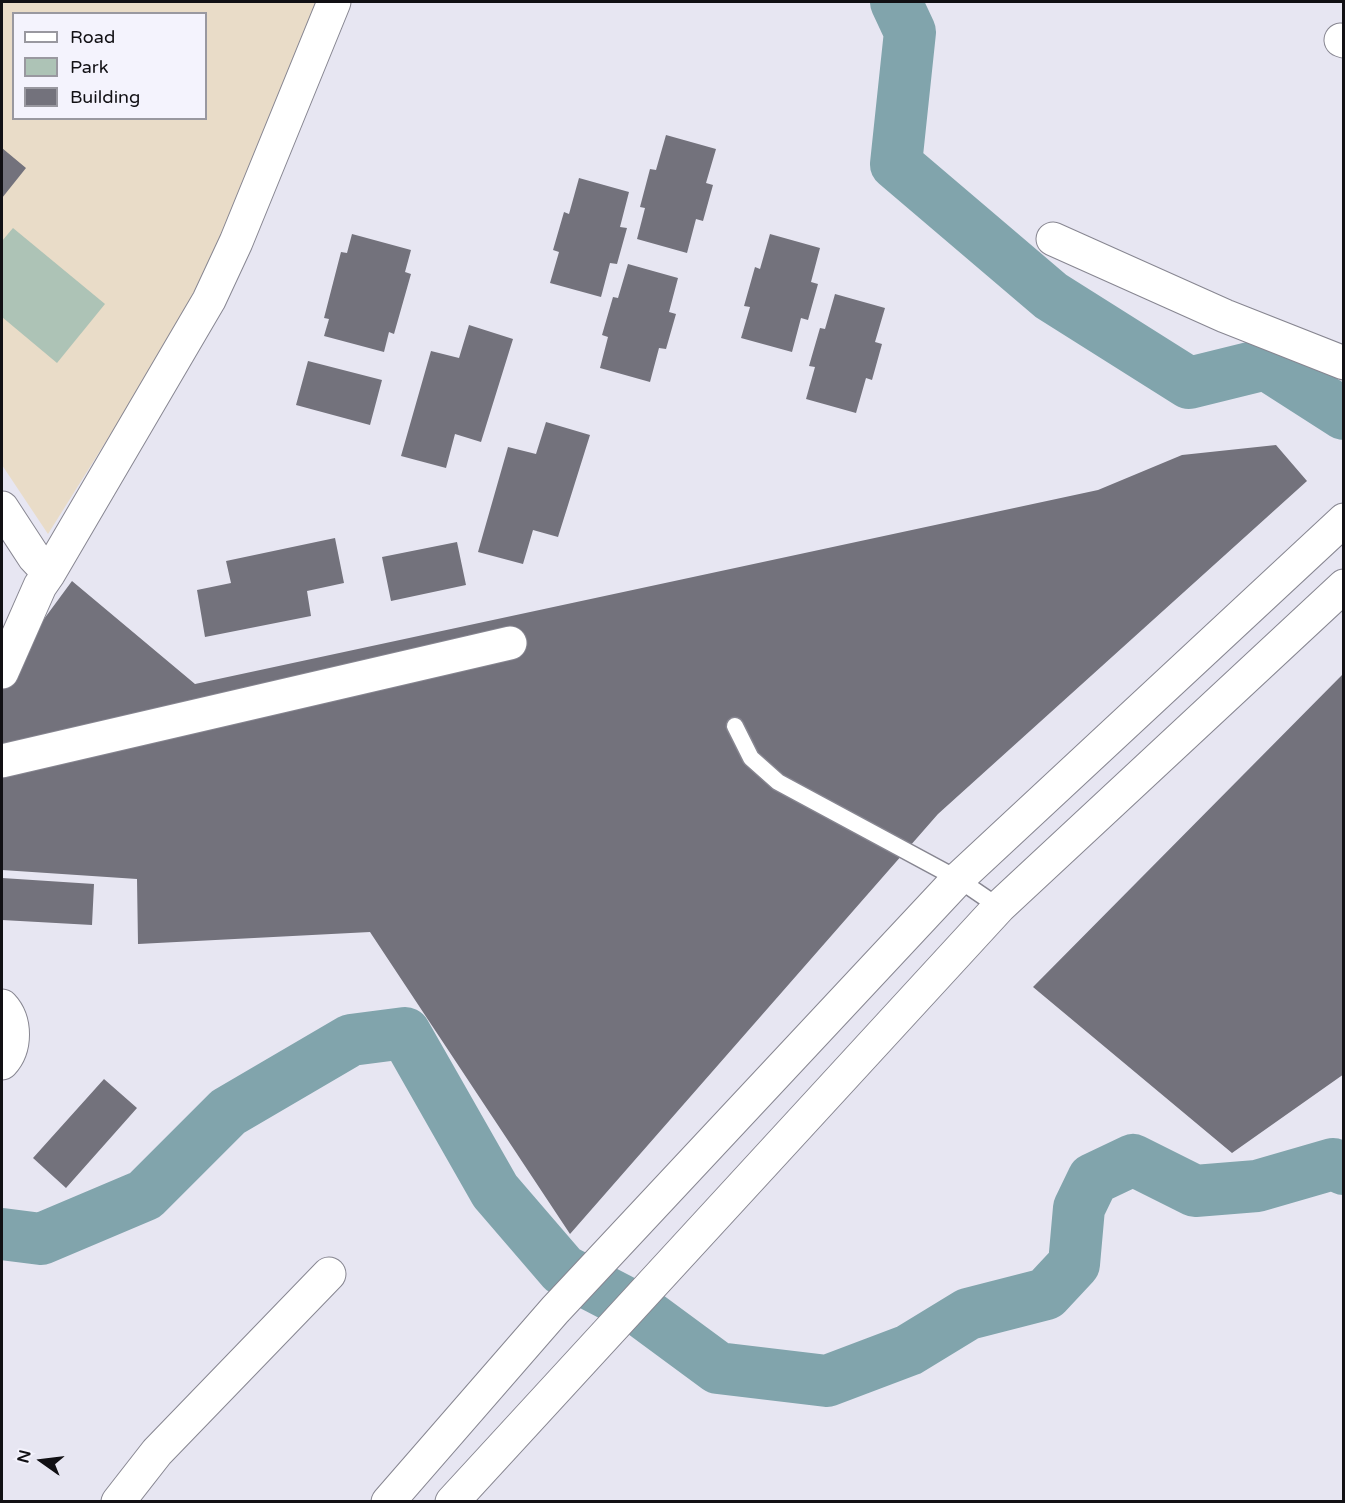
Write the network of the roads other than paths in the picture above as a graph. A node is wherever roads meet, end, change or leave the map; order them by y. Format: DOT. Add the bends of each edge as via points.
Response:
graph roads {
  1 [pos="334,2"];
  2 [pos="1053,239"];
  3 [pos="1344,363"];
  4 [pos="2,508"];
  5 [pos="1344,520"];
  6 [pos="49,573"];
  7 [pos="1344,586"];
  8 [pos="510,643"];
  9 [pos="2,672"];
  10 [pos="735,726"];
  11 [pos="2,761"];
  12 [pos="958,879"];
  13 [pos="999,907"];
  14 [pos="2,1006"];
  15 [pos="2,1063"];
  16 [pos="329,1274"];
  17 [pos="118,1502"];
  18 [pos="388,1502"];
  19 [pos="452,1502"];
  1 -- 6 [label="main road" via="209,300"];
  2 -- 3 [label="main road" via="1225,316"];
  4 -- 6 [label="main road"];
  5 -- 12 [label="main road"];
  6 -- 9 [label="main road"];
  7 -- 13 [label="main road"];
  8 -- 11 [label="main road"];
  10 -- 12 [label="lane" via="751,758 778,782"];
  12 -- 13 [label="lane"];
  12 -- 18 [label="main road" via="555,1310"];
  13 -- 19 [label="main road"];
  14 -- 15 [label="main road" via="8,1012 13,1035 8,1056"];
  16 -- 17 [label="main road" via="157,1452"];
}
